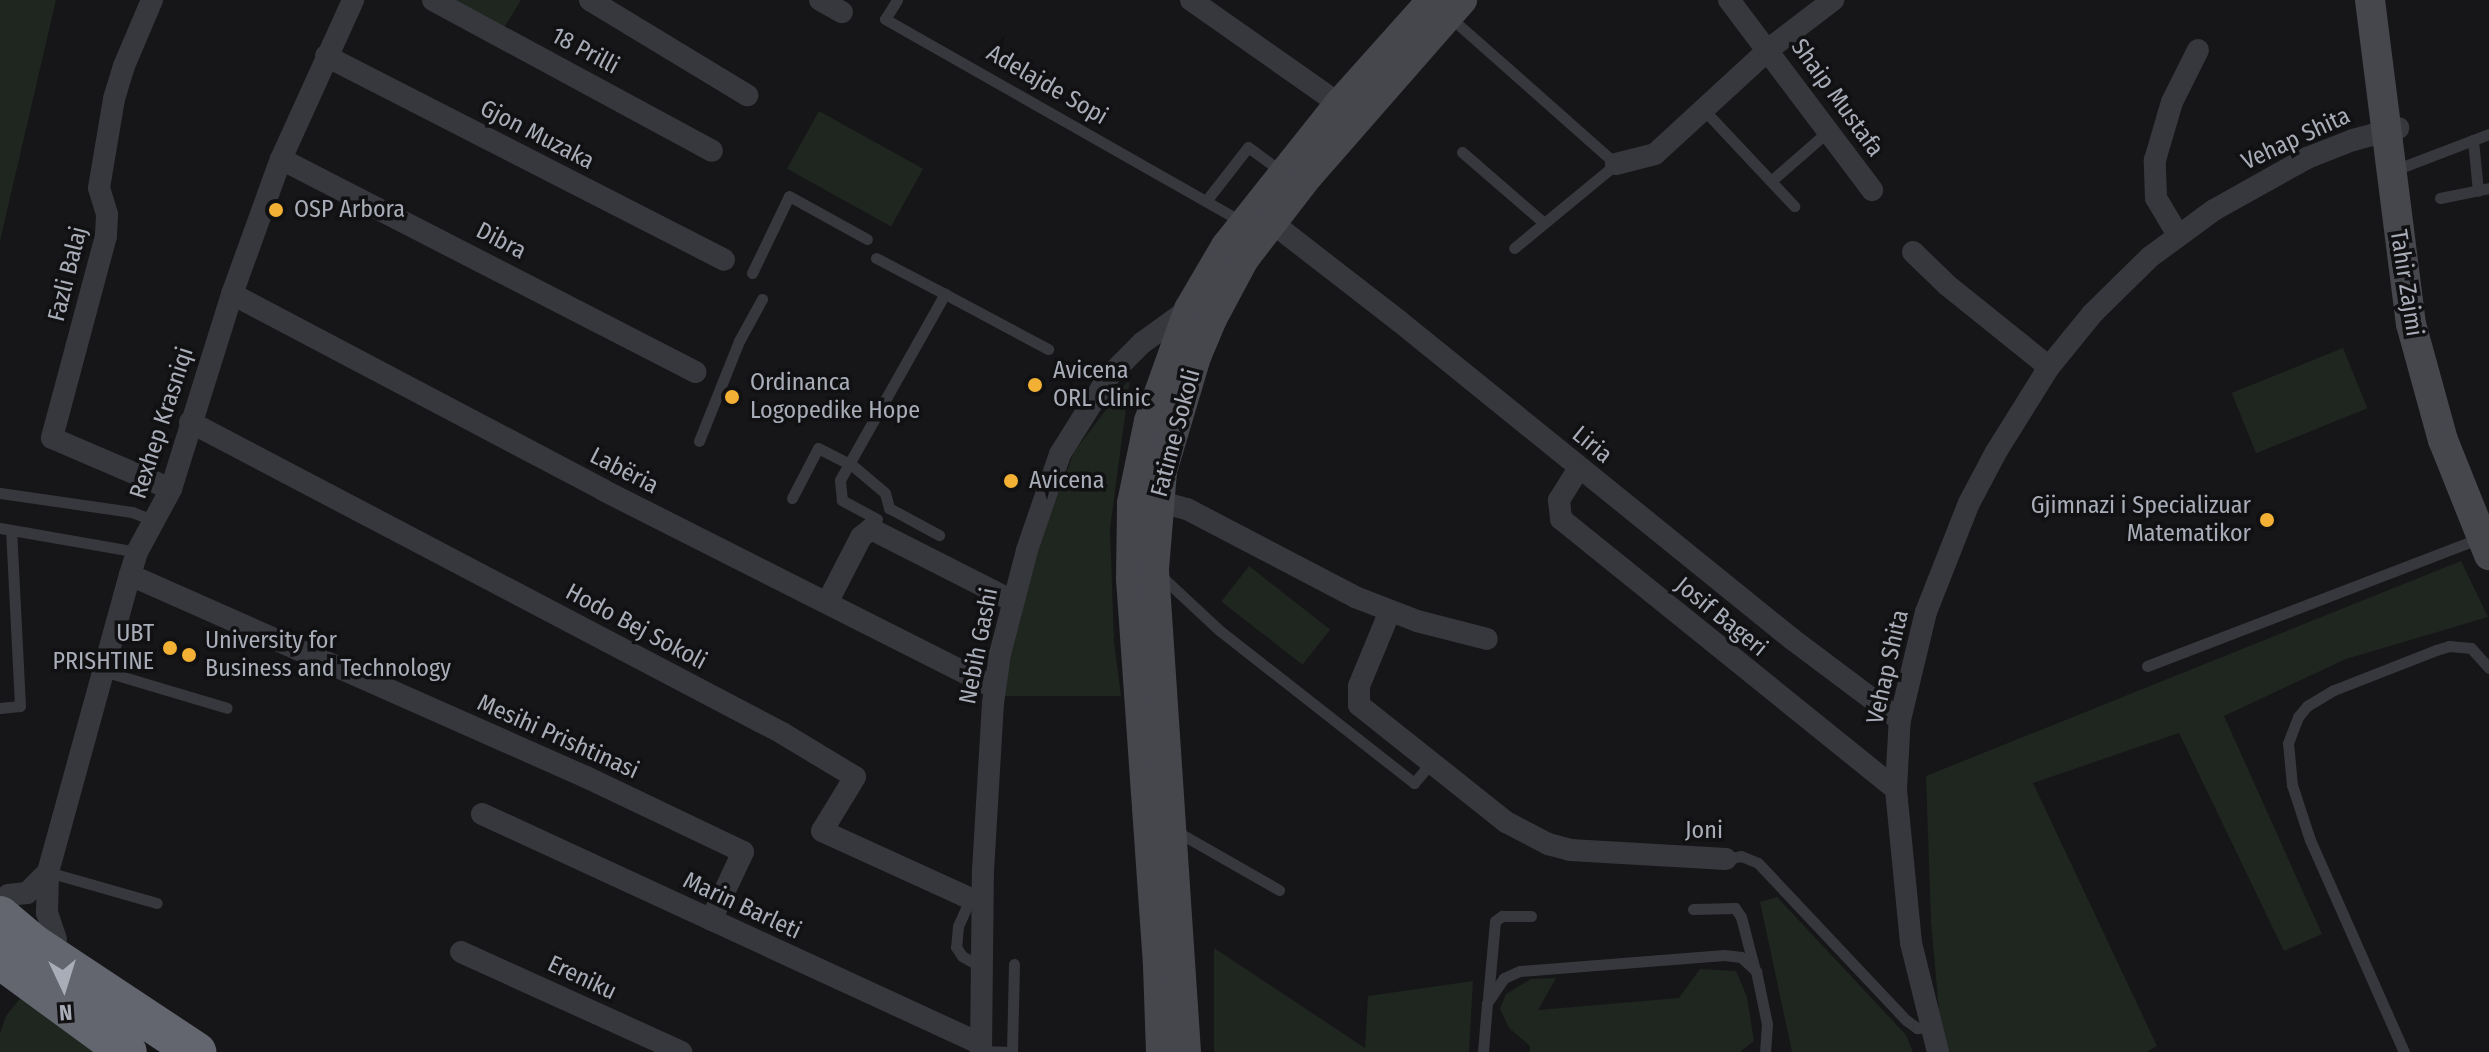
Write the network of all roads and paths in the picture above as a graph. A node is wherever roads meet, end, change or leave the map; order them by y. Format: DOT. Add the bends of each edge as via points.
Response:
graph roads {
  1 [pos="152,0"];
  2 [pos="353,0"];
  3 [pos="433,0"];
  4 [pos="590,0"];
  5 [pos="820,0"];
  6 [pos="897,0"];
  7 [pos="1191,0"];
  8 [pos="1432,0"];
  9 [pos="1729,0"];
  10 [pos="1833,0"];
  11 [pos="2370,0"];
  12 [pos="2387,0"];
  13 [pos="842,12"];
  14 [pos="1461,13"];
  15 [pos="1769,49"];
  16 [pos="2198,50"];
  17 [pos="326,56"];
  18 [pos="747,95"];
  19 [pos="1339,104"];
  20 [pos="1704,110"];
  21 [pos="2392,129"];
  22 [pos="1826,133"];
  23 [pos="2489,134"];
  24 [pos="2473,140"];
  25 [pos="712,151"];
  26 [pos="1462,152"];
  27 [pos="281,159"];
  28 [pos="1616,164"];
  29 [pos="2397,169"];
  30 [pos="1282,172"];
  31 [pos="1771,181"];
  32 [pos="1872,190"];
  33 [pos="2484,190"];
  34 [pos="2440,198"];
  35 [pos="1206,201"];
  36 [pos="1794,206"];
  37 [pos="1256,217"];
  38 [pos="1544,223"];
  39 [pos="2178,235"];
  40 [pos="867,239"];
  41 [pos="1514,248"];
  42 [pos="1913,252"];
  43 [pos="876,258"];
  44 [pos="724,260"];
  45 [pos="752,273"];
  46 [pos="232,294"];
  47 [pos="945,294"];
  48 [pos="762,299"];
  49 [pos="1189,309"];
  50 [pos="1048,349"];
  51 [pos="2049,367"];
  52 [pos="696,372"];
  53 [pos="190,422"];
  54 [pos="699,441"];
  55 [pos="1155,447"];
  56 [pos="852,465"];
  57 [pos="1579,468"];
  58 [pos="171,489"];
  59 [pos="0,493"];
  60 [pos="792,498"];
  61 [pos="1157,501"];
  62 [pos="877,519"];
  63 [pos="156,521"];
  64 [pos="6,529"];
  65 [pos="939,535"];
  66 [pos="2487,535"];
  67 [pos="137,552"];
  68 [pos="1154,569"];
  69 [pos="130,575"];
  70 [pos="1013,601"];
  71 [pos="827,603"];
  72 [pos="1390,611"];
  73 [pos="1487,639"];
  74 [pos="2147,666"];
  75 [pos="2489,668"];
  76 [pos="103,671"];
  77 [pos="995,688"];
  78 [pos="0,708"];
  79 [pos="227,708"];
  80 [pos="1900,720"];
  81 [pos="1431,763"];
  82 [pos="1896,789"];
  83 [pos="482,814"];
  84 [pos="1173,830"];
  85 [pos="1726,859"];
  86 [pos="983,871"];
  87 [pos="48,872"];
  88 [pos="1279,890"];
  89 [pos="3,899"];
  90 [pos="971,899"];
  91 [pos="157,903"];
  92 [pos="1693,909"];
  93 [pos="1531,916"];
  94 [pos="711,920"];
  95 [pos="56,939"];
  96 [pos="0,942"];
  97 [pos="461,952"];
  98 [pos="0,959"];
  99 [pos="1014,964"];
  100 [pos="981,967"];
  101 [pos="1756,971"];
  102 [pos="1487,1003"];
  103 [pos="147,1018"];
  104 [pos="92,1027"];
  105 [pos="1931,1027"];
  106 [pos="981,1049"];
  107 [pos="127,1052"];
  108 [pos="196,1052"];
  109 [pos="681,1052"];
  110 [pos="1161,1052"];
  111 [pos="1186,1052"];
  112 [pos="1483,1052"];
  113 [pos="1765,1052"];
  114 [pos="1938,1052"];
  115 [pos="2404,1052"];
  1 -- 58 [label="street, Fazli Balaj" via="114,99 99,188 107,215 106,236 52,438"];
  2 -- 17 [label="street, Rexhep Krasniqi"];
  3 -- 25 [label="street, 18 Prilli"];
  4 -- 18 [label="street"];
  5 -- 13 [label="street"];
  6 -- 35 [label="lane, Adelajde Sopi" via="885,19"];
  7 -- 19 [label="street"];
  8 -- 19 [label="street, Fatime Sokoli"];
  9 -- 15 [label="street, Shaip Mustafa"];
  10 -- 15 [label="street"];
  11 -- 21 [label="street, Tahir Zajmi"];
  12 -- 21 [label="street, Tahir Zajmi"];
  14 -- 28 [label="lane"];
  14 -- 37 [label="street, Fatime Sokoli"];
  15 -- 20 [label="street"];
  15 -- 22 [label="street, Shaip Mustafa"];
  16 -- 39 [label="street" via="2172,102 2155,160 2156,198"];
  17 -- 27 [label="street, Rexhep Krasniqi"];
  17 -- 44 [label="street, Gjon Muzaka"];
  19 -- 30 [label="street, Fatime Sokoli"];
  20 -- 28 [label="street" via="1655,154"];
  20 -- 31 [label="lane"];
  21 -- 29 [label="street, Tahir Zajmi"];
  21 -- 39 [label="street, Vehap Shita" via="2307,158"];
  22 -- 31 [label="lane"];
  22 -- 32 [label="street, Shaip Mustafa"];
  23 -- 24 [label="lane"];
  24 -- 29 [label="lane"];
  24 -- 33 [label="lane"];
  26 -- 38 [label="lane"];
  27 -- 46 [label="street, Rexhep Krasniqi"];
  27 -- 52 [label="street, Dibra"];
  28 -- 38 [label="lane"];
  29 -- 66 [label="street, Tahir Zajmi" via="2433,354"];
  30 -- 35 [label="lane" via="1248,147"];
  30 -- 37 [label="street, Fatime Sokoli"];
  31 -- 36 [label="lane"];
  33 -- 34 [label="lane"];
  35 -- 37 [label="lane, Adelajde Sopi"];
  37 -- 49 [label="street, Fatime Sokoli"];
  37 -- 55 [label="street, Fatime Sokoli" via="1244,259"];
  37 -- 57 [label="street, Liria"];
  38 -- 41 [label="lane"];
  39 -- 51 [label="street, Vehap Shita" via="2112,293"];
  40 -- 45 [label="lane" via="789,196"];
  42 -- 51 [label="street"];
  43 -- 47 [label="lane"];
  46 -- 53 [label="street, Rexhep Krasniqi"];
  46 -- 71 [label="street, Labëria"];
  47 -- 50 [label="lane"];
  47 -- 56 [label="lane"];
  48 -- 54 [label="lane"];
  49 -- 55 [label="street, Fatime Sokoli" via="1173,346"];
  49 -- 70 [label="street, Nebih Gashi" via="1125,358 1060,454"];
  51 -- 80 [label="street, Vehap Shita" via="1996,452 1946,557 1926,612"];
  53 -- 58 [label="street, Rexhep Krasniqi"];
  53 -- 90 [label="street, Hodo Bej Sokoli" via="831,762 855,777 822,831"];
  55 -- 61 [label="street, Fatime Sokoli"];
  55 -- 110 [label="street, Fatime Sokoli" via="1132,503 1131,579"];
  56 -- 60 [label="lane" via="818,448"];
  56 -- 62 [label="lane" via="843,473 839,494"];
  56 -- 65 [label="lane" via="885,493 889,508"];
  57 -- 80 [label="street, Liria"];
  57 -- 82 [label="street, Josif Bageri" via="1559,500 1561,519"];
  58 -- 63 [label="street, Rexhep Krasniqi"];
  59 -- 63 [label="lane" via="132,512"];
  61 -- 68 [label="street, Fatime Sokoli"];
  61 -- 72 [label="street" via="1187,509"];
  63 -- 67 [label="street, Rexhep Krasniqi"];
  64 -- 67 [label="lane"];
  64 -- 78 [label="lane" via="20,706"];
  66 -- 74 [label="lane"];
  67 -- 69 [label="street, Rexhep Krasniqi"];
  68 -- 81 [label="lane" via="1230,638 1414,783"];
  68 -- 84 [label="street, Fatime Sokoli"];
  69 -- 76 [label="street, Rexhep Krasniqi"];
  69 -- 94 [label="street, Mesihi Prishtinasi" via="743,852"];
  70 -- 71 [label="street" via="871,529 861,537"];
  70 -- 77 [label="street, Nebih Gashi"];
  71 -- 77 [label="street, Labëria"];
  72 -- 73 [label="street"];
  72 -- 81 [label="street, Joni" via="1359,686 1359,705"];
  75 -- 115 [label="lane" via="2471,648 2436,650 2307,706 2288,743 2292,785 2310,840"];
  76 -- 79 [label="lane"];
  76 -- 87 [label="street, Rexhep Krasniqi"];
  77 -- 86 [label="street, Nebih Gashi"];
  80 -- 82 [label="street, Vehap Shita"];
  81 -- 85 [label="street, Joni" via="1506,822 1548,844 1593,853"];
  82 -- 105 [label="street, Vehap Shita" via="1911,943"];
  83 -- 94 [label="street, Marin Barleti"];
  84 -- 88 [label="lane"];
  84 -- 111 [label="street, Fatime Sokoli"];
  85 -- 105 [label="lane, Joni" via="1741,856 1758,863 1906,1020 1917,1028"];
  86 -- 90 [label="lane"];
  86 -- 100 [label="street, Nebih Gashi"];
  87 -- 89 [label="street" via="27,893"];
  87 -- 91 [label="lane"];
  87 -- 95 [label="street, Rexhep Krasniqi" via="47,913"];
  89 -- 95 [label="highway"];
  89 -- 103 [label="highway" via="55,959"];
  90 -- 100 [label="lane" via="958,926 956,947"];
  92 -- 101 [label="lane" via="1735,908"];
  93 -- 102 [label="lane" via="1495,921"];
  94 -- 106 [label="street, Marin Barleti"];
  95 -- 103 [label="highway"];
  96 -- 104 [label="highway"];
  97 -- 109 [label="street, Ereniku"];
  98 -- 104 [label="highway"];
  99 -- 106 [label="lane" via="1012,1052"];
  100 -- 106 [label="street, Nebih Gashi"];
  101 -- 102 [label="lane" via="1733,955 1536,968 1504,978"];
  101 -- 113 [label="lane" via="1767,1024"];
  102 -- 112 [label="lane"];
  103 -- 108 [label="highway"];
  104 -- 107 [label="highway"];
  105 -- 114 [label="street, Vehap Shita"];
}
